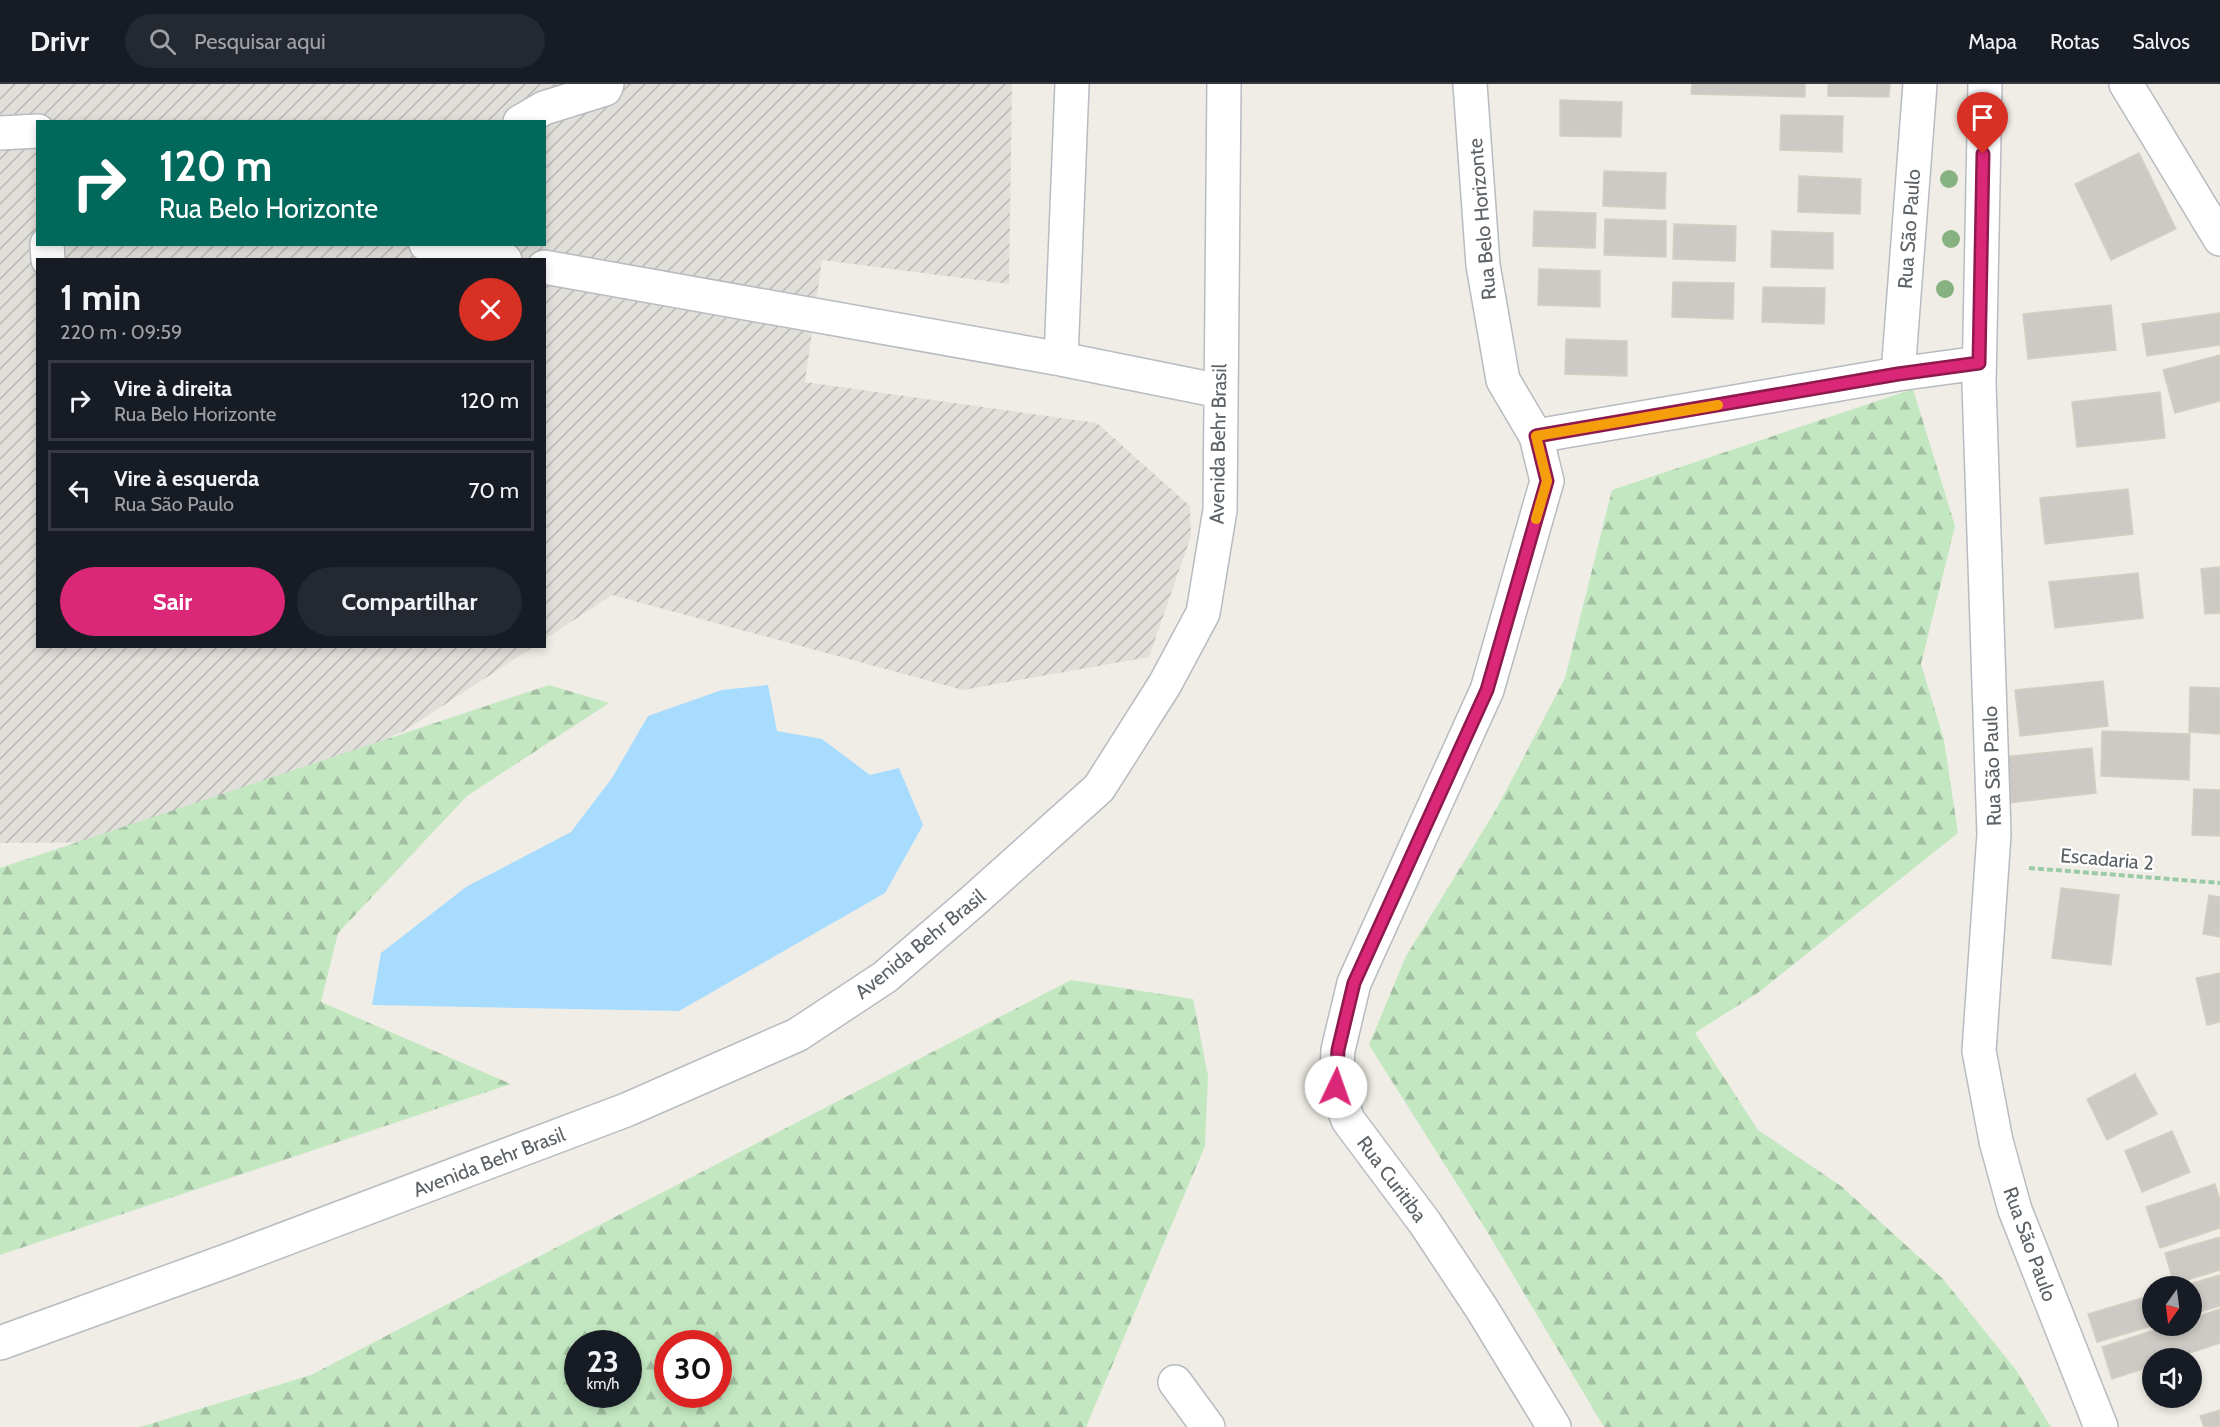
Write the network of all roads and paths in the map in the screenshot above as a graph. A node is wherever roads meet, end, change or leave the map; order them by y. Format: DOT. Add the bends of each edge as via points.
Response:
graph roads {
  1 [pos="607,84"];
  2 [pos="1072,84"];
  3 [pos="1224,84"];
  4 [pos="1470,84"];
  5 [pos="1920,84"];
  6 [pos="1985,84"];
  7 [pos="2126,84"];
  8 [pos="523,120"];
  9 [pos="36,131"];
  10 [pos="0,133"];
  11 [pos="2220,238"];
  12 [pos="440,246"];
  13 [pos="491,253"];
  14 [pos="546,267"];
  15 [pos="1061,359"];
  16 [pos="1979,363"];
  17 [pos="1898,374"];
  18 [pos="1220,391"];
  19 [pos="1536,436"];
  20 [pos="1992,864"];
  21 [pos="2220,883"];
  22 [pos="0,1343"];
  23 [pos="1174,1382"];
  24 [pos="1208,1427"];
  25 [pos="1554,1427"];
  26 [pos="2101,1427"];
  1 -- 8 [label="street" via="605,89 544,108"];
  2 -- 15 [label="street"];
  3 -- 18 [label="street, Avenida Behr Brasil"];
  4 -- 19 [label="street, Rua Belo Horizonte" via="1483,265 1503,380"];
  5 -- 17 [label="street, Rua São Paulo"];
  6 -- 16 [label="street, Rua São Paulo"];
  7 -- 11 [label="street"];
  9 -- 10 [label="street"];
  12 -- 13 [label="street"];
  14 -- 15 [label="street"];
  15 -- 18 [label="street"];
  16 -- 17 [label="street"];
  16 -- 20 [label="street, Rua São Paulo"];
  17 -- 19 [label="street"];
  18 -- 22 [label="street, Avenida Behr Brasil" via="1220,510 1203,613 1165,684 1099,788 885,977 797,1035 626,1110"];
  19 -- 25 [label="street, Rua Curitiba" via="1547,481 1487,690 1354,983 1338,1050 1336,1087 1348,1120 1431,1232"];
  20 -- 21 [label="path, Escadaria 2"];
  20 -- 26 [label="street, Rua São Paulo" via="1979,1051 1996,1141 2015,1210"];
  23 -- 24 [label="street"];
}
